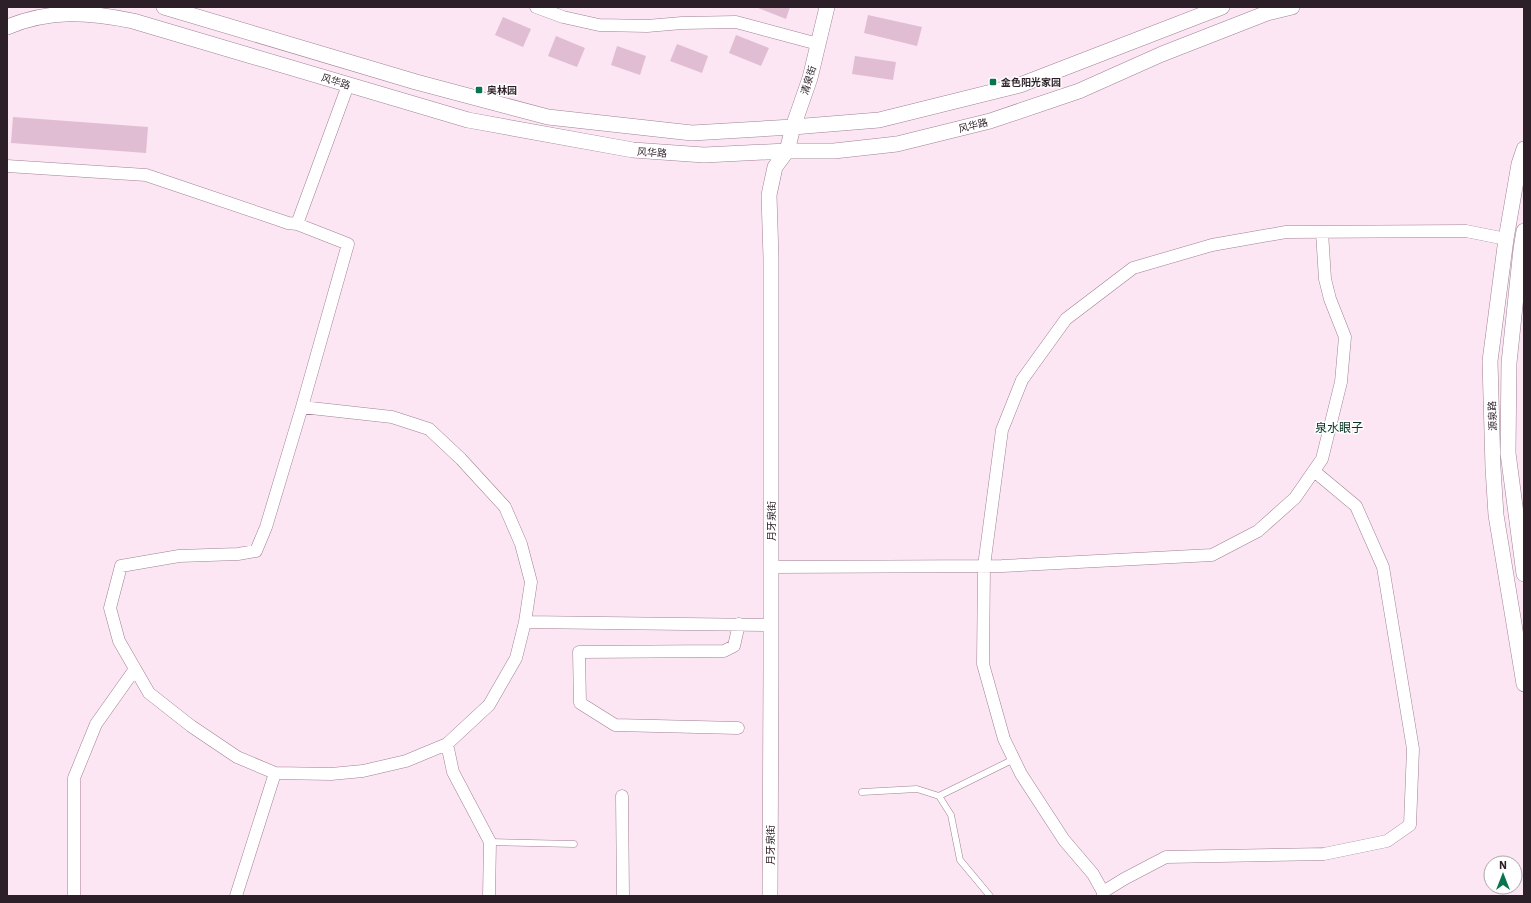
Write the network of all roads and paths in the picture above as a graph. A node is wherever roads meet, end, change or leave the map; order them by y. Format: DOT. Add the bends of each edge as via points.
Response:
graph roads {
  1 [pos="164,7"];
  2 [pos="536,7"];
  3 [pos="827,7"];
  4 [pos="1222,7"];
  5 [pos="1292,7"];
  6 [pos="52,11"];
  7 [pos="105,11"];
  8 [pos="7,27"];
  9 [pos="818,44"];
  10 [pos="348,85"];
  11 [pos="634,126"];
  12 [pos="793,127"];
  13 [pos="1524,149"];
  14 [pos="633,150"];
  15 [pos="787,151"];
  16 [pos="7,166"];
  17 [pos="298,224"];
  18 [pos="1524,231"];
  19 [pos="1322,232"];
  20 [pos="1506,239"];
  21 [pos="302,407"];
  22 [pos="1314,471"];
  23 [pos="984,566"];
  24 [pos="772,567"];
  25 [pos="1524,574"];
  26 [pos="525,622"];
  27 [pos="739,624"];
  28 [pos="772,625"];
  29 [pos="135,670"];
  30 [pos="1524,684"];
  31 [pos="738,728"];
  32 [pos="447,744"];
  33 [pos="1014,759"];
  34 [pos="274,773"];
  35 [pos="862,792"];
  36 [pos="622,796"];
  37 [pos="939,796"];
  38 [pos="490,842"];
  39 [pos="574,844"];
  40 [pos="1103,894"];
  41 [pos="74,896"];
  42 [pos="236,896"];
  43 [pos="489,896"];
  44 [pos="623,896"];
  45 [pos="770,896"];
  46 [pos="990,896"];
  1 -- 11 [label="street" via="431,86 548,117"];
  2 -- 9 [label="street" via="599,25 647,26 736,22"];
  3 -- 9 [label="street, 清泉街"];
  4 -- 12 [label="street" via="1020,85 879,120"];
  5 -- 15 [label="street, 风华路" via="1162,54 1079,91 990,121 897,144 834,151"];
  6 -- 7 [label="street, 风华路"];
  6 -- 8 [label="street, 风华路"];
  7 -- 10 [label="street, 风华路"];
  9 -- 12 [label="street, 清泉街" via="810,78"];
  10 -- 14 [label="street, 风华路" via="468,120"];
  10 -- 17 [label="street"];
  11 -- 12 [label="street" via="692,133"];
  11 -- 14 [label="street" via="640,139"];
  12 -- 15 [label="street, 清泉街"];
  13 -- 20 [label="street, 源泉路"];
  14 -- 15 [label="street, 风华路" via="704,155"];
  15 -- 24 [label="street, 月牙泉街" via="775,167 769,194"];
  16 -- 17 [label="street" via="146,175 288,223"];
  17 -- 21 [label="street" via="348,244"];
  18 -- 25 [label="street, 源泉路" via="1509,363 1508,453"];
  19 -- 20 [label="street" via="1466,230"];
  19 -- 22 [label="street" via="1325,279 1345,337 1341,382 1322,459"];
  19 -- 23 [label="street" via="1286,232 1212,245 1133,268 1066,319 1022,380 1002,430"];
  20 -- 30 [label="street, 源泉路" via="1490,361 1493,468 1496,515"];
  21 -- 26 [label="street" via="392,417 429,429 505,507 521,544 531,582"];
  21 -- 29 [label="street" via="266,527 256,551 179,556 121,566 110,608 118,641"];
  22 -- 23 [label="street" via="1295,498 1258,531 1212,554"];
  22 -- 40 [label="street" via="1356,506 1383,567 1413,749 1410,825 1387,841 1324,854 1166,857 1124,879"];
  23 -- 24 [label="street"];
  23 -- 33 [label="street" via="983,664 1004,739"];
  24 -- 28 [label="street, 月牙泉街"];
  26 -- 27 [label="street"];
  26 -- 32 [label="street" via="516,658 490,705"];
  27 -- 28 [label="street"];
  27 -- 31 [label="street" via="734,646 724,651 579,652 580,703 615,725"];
  28 -- 45 [label="street, 月牙泉街"];
  29 -- 34 [label="street" via="149,693 191,726 237,757"];
  29 -- 41 [label="street" via="96,724 74,778"];
  32 -- 34 [label="street" via="406,760 363,771 331,774"];
  32 -- 38 [label="street" via="453,772"];
  33 -- 37 [label="lane"];
  33 -- 40 [label="street" via="1064,840 1093,874"];
  34 -- 42 [label="street"];
  35 -- 37 [label="lane" via="917,789"];
  36 -- 44 [label="street"];
  37 -- 46 [label="lane" via="951,815 960,860"];
  38 -- 39 [label="lane"];
  38 -- 43 [label="street"];
}
